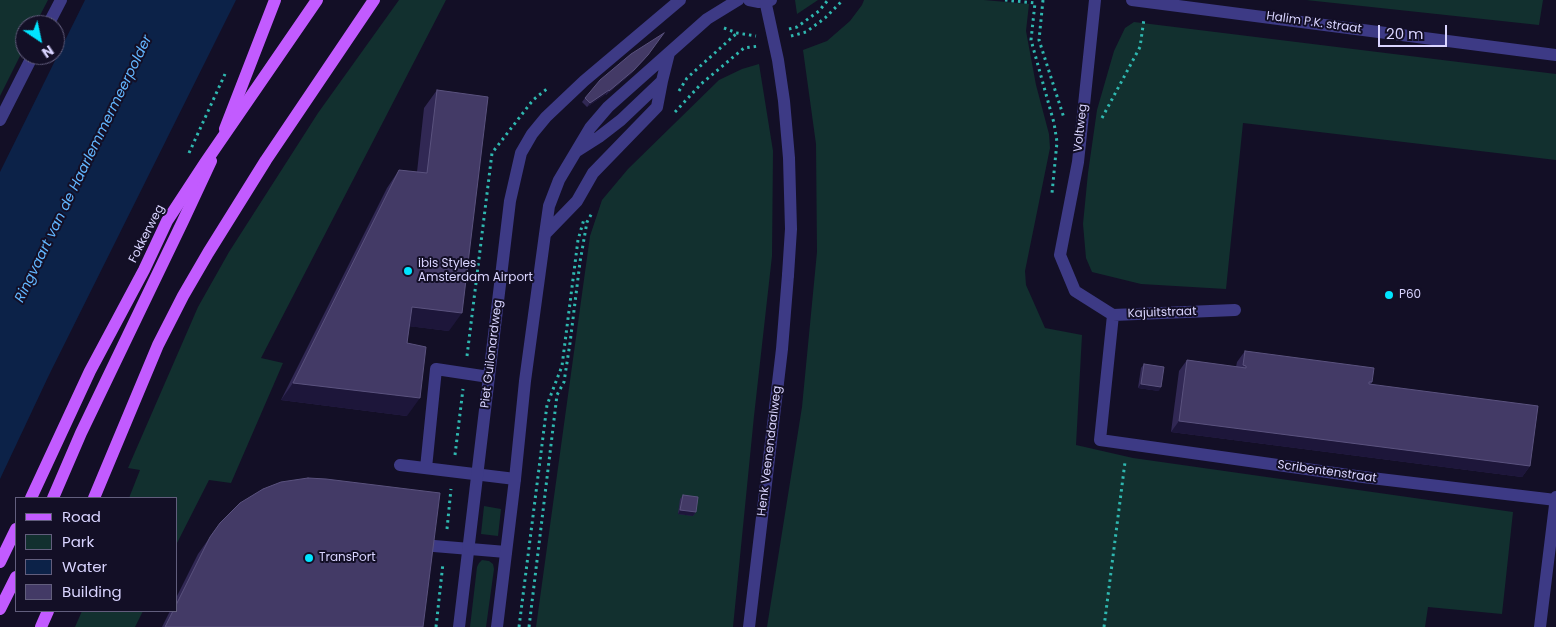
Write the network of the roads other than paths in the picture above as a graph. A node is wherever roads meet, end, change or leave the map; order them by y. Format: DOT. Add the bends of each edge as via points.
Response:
graph roads {
  1 [pos="61,0"];
  2 [pos="275,0"];
  3 [pos="317,0"];
  4 [pos="374,0"];
  5 [pos="680,0"];
  6 [pos="738,0"];
  7 [pos="749,0"];
  8 [pos="765,0"];
  9 [pos="770,0"];
  10 [pos="1095,0"];
  11 [pos="1132,0"];
  12 [pos="53,15"];
  13 [pos="669,53"];
  14 [pos="1556,55"];
  15 [pos="28,65"];
  16 [pos="662,81"];
  17 [pos="0,120"];
  18 [pos="575,152"];
  19 [pos="544,234"];
  20 [pos="1060,255"];
  21 [pos="1235,310"];
  22 [pos="1113,315"];
  23 [pos="489,377"];
  24 [pos="400,465"];
  25 [pos="426,468"];
  26 [pos="477,474"];
  27 [pos="515,479"];
  28 [pos="31,497"];
  29 [pos="53,497"];
  30 [pos="94,497"];
  31 [pos="1556,498"];
  32 [pos="15,531"];
  33 [pos="434,546"];
  34 [pos="468,550"];
  35 [pos="506,552"];
  36 [pos="0,562"];
  37 [pos="15,579"];
  38 [pos="0,609"];
  39 [pos="48,612"];
  40 [pos="42,627"];
  41 [pos="459,627"];
  42 [pos="497,627"];
  43 [pos="749,627"];
  44 [pos="1540,627"];
  1 -- 12 [label="street"];
  2 -- 29 [label="main road" via="225,129 184,221 85,424"];
  3 -- 28 [label="main road, Fokkerweg, bridge" via="167,222 90,371"];
  4 -- 30 [label="main road" via="252,182 183,296 158,345"];
  5 -- 23 [label="street, Piet Guilonardweg" via="546,117 522,153 510,202"];
  6 -- 13 [label="street" via="706,18"];
  7 -- 9 [label="street"];
  8 -- 43 [label="street, Henk Veenendaalweg, bridge" via="784,101 791,229 782,349"];
  10 -- 20 [label="street, Voltweg" via="1078,162"];
  11 -- 14 [label="street, Halim P.K. straat"];
  13 -- 16 [label="street"];
  13 -- 18 [label="street" via="608,107"];
  15 -- 17 [label="street"];
  16 -- 18 [label="street" via="621,120"];
  16 -- 19 [label="street" via="656,107 593,173 577,201"];
  18 -- 19 [label="street" via="558,180"];
  19 -- 27 [label="street"];
  20 -- 22 [label="street, Kajuitstraat" via="1075,291"];
  21 -- 22 [label="street, Kajuitstraat"];
  22 -- 31 [label="street, Scribentenstraat" via="1100,440 1363,477"];
  23 -- 25 [label="street" via="436,369"];
  23 -- 26 [label="street, Piet Guilonardweg"];
  24 -- 25 [label="street"];
  25 -- 26 [label="street"];
  26 -- 27 [label="street"];
  26 -- 34 [label="street, Piet Guilonardweg"];
  27 -- 35 [label="street"];
  31 -- 44 [label="street"];
  32 -- 36 [label="main road"];
  33 -- 34 [label="street"];
  34 -- 35 [label="street"];
  34 -- 41 [label="street, Piet Guilonardweg"];
  35 -- 42 [label="street"];
  37 -- 38 [label="main road"];
  39 -- 40 [label="main road"];
}
